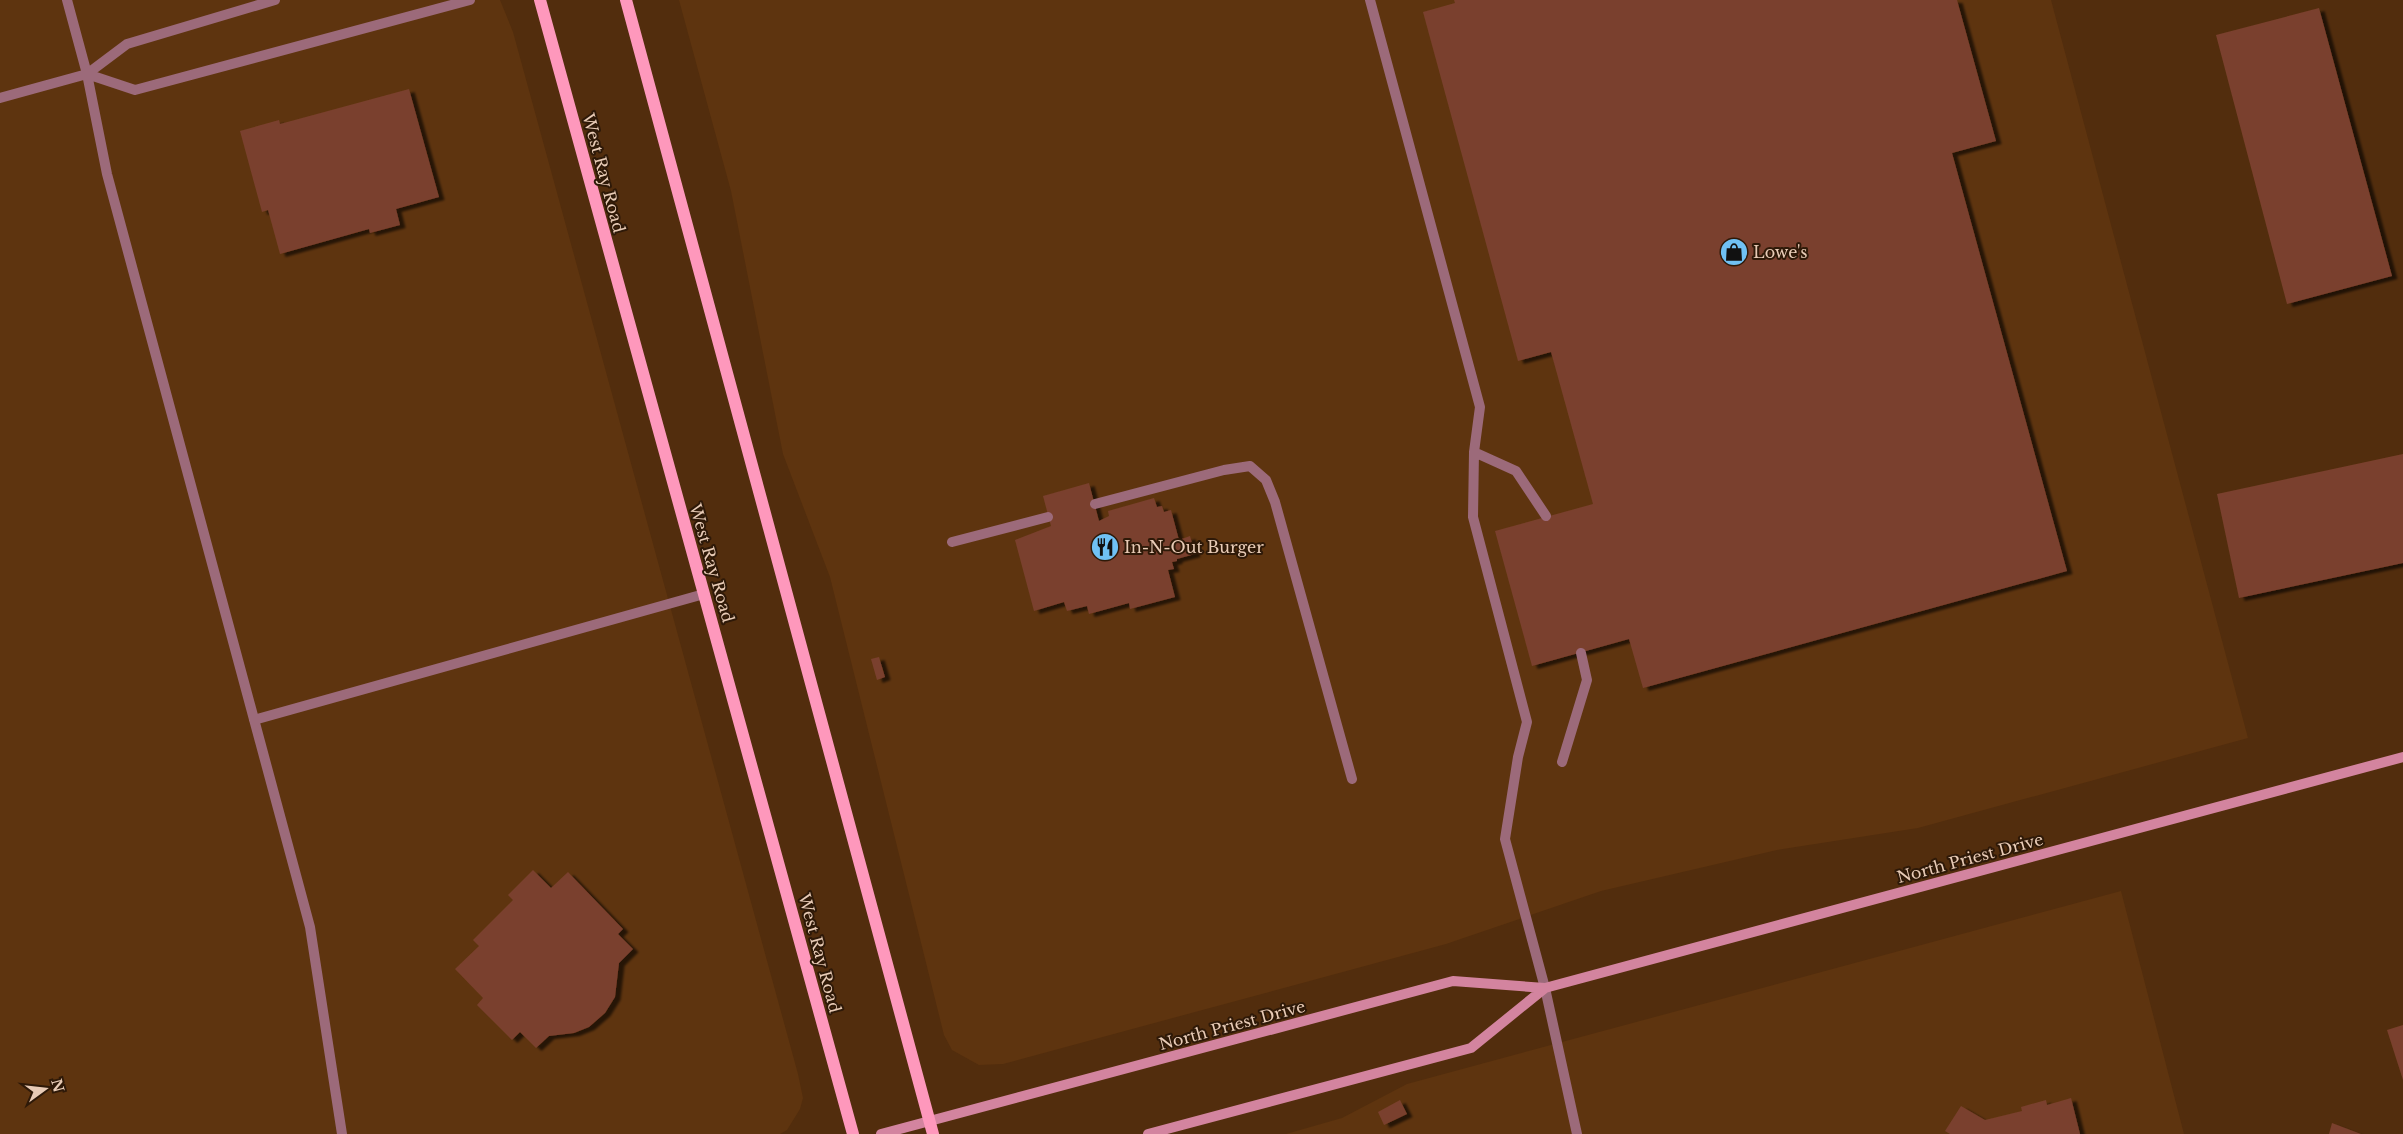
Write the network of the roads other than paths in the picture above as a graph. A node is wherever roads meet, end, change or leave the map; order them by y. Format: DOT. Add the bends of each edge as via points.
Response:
graph roads {
  1 [pos="67,0"];
  2 [pos="275,0"];
  3 [pos="470,0"];
  4 [pos="540,0"];
  5 [pos="626,0"];
  6 [pos="1370,0"];
  7 [pos="87,74"];
  8 [pos="0,98"];
  9 [pos="1474,452"];
  10 [pos="1095,504"];
  11 [pos="1546,516"];
  12 [pos="1048,517"];
  13 [pos="952,542"];
  14 [pos="704,594"];
  15 [pos="1581,653"];
  16 [pos="254,720"];
  17 [pos="2403,757"];
  18 [pos="1562,762"];
  19 [pos="1352,779"];
  20 [pos="1545,988"];
  21 [pos="929,1121"];
  22 [pos="883,1133"];
  23 [pos="342,1134"];
  24 [pos="853,1134"];
  25 [pos="933,1134"];
  26 [pos="1148,1134"];
  27 [pos="1577,1134"];
  1 -- 7 [label="lane"];
  2 -- 7 [label="lane" via="127,44"];
  3 -- 7 [label="lane" via="135,90"];
  4 -- 14 [label="main road, West Ray Road"];
  5 -- 21 [label="main road"];
  6 -- 9 [label="lane" via="1480,407"];
  7 -- 8 [label="lane"];
  7 -- 16 [label="lane" via="106,174"];
  9 -- 11 [label="lane" via="1516,471"];
  9 -- 20 [label="lane" via="1473,517 1527,722 1505,839"];
  10 -- 19 [label="lane" via="1250,466 1266,480 1275,502"];
  12 -- 13 [label="lane"];
  14 -- 16 [label="lane"];
  14 -- 24 [label="main road, West Ray Road"];
  15 -- 18 [label="lane" via="1587,680"];
  16 -- 23 [label="lane" via="310,927"];
  17 -- 20 [label="main road, North Priest Drive"];
  20 -- 21 [label="main road, North Priest Drive" via="1454,980"];
  20 -- 26 [label="main road, North Priest Drive" via="1471,1048"];
  20 -- 27 [label="lane"];
  21 -- 22 [label="main road, North Priest Drive"];
  21 -- 25 [label="main road"];
}
